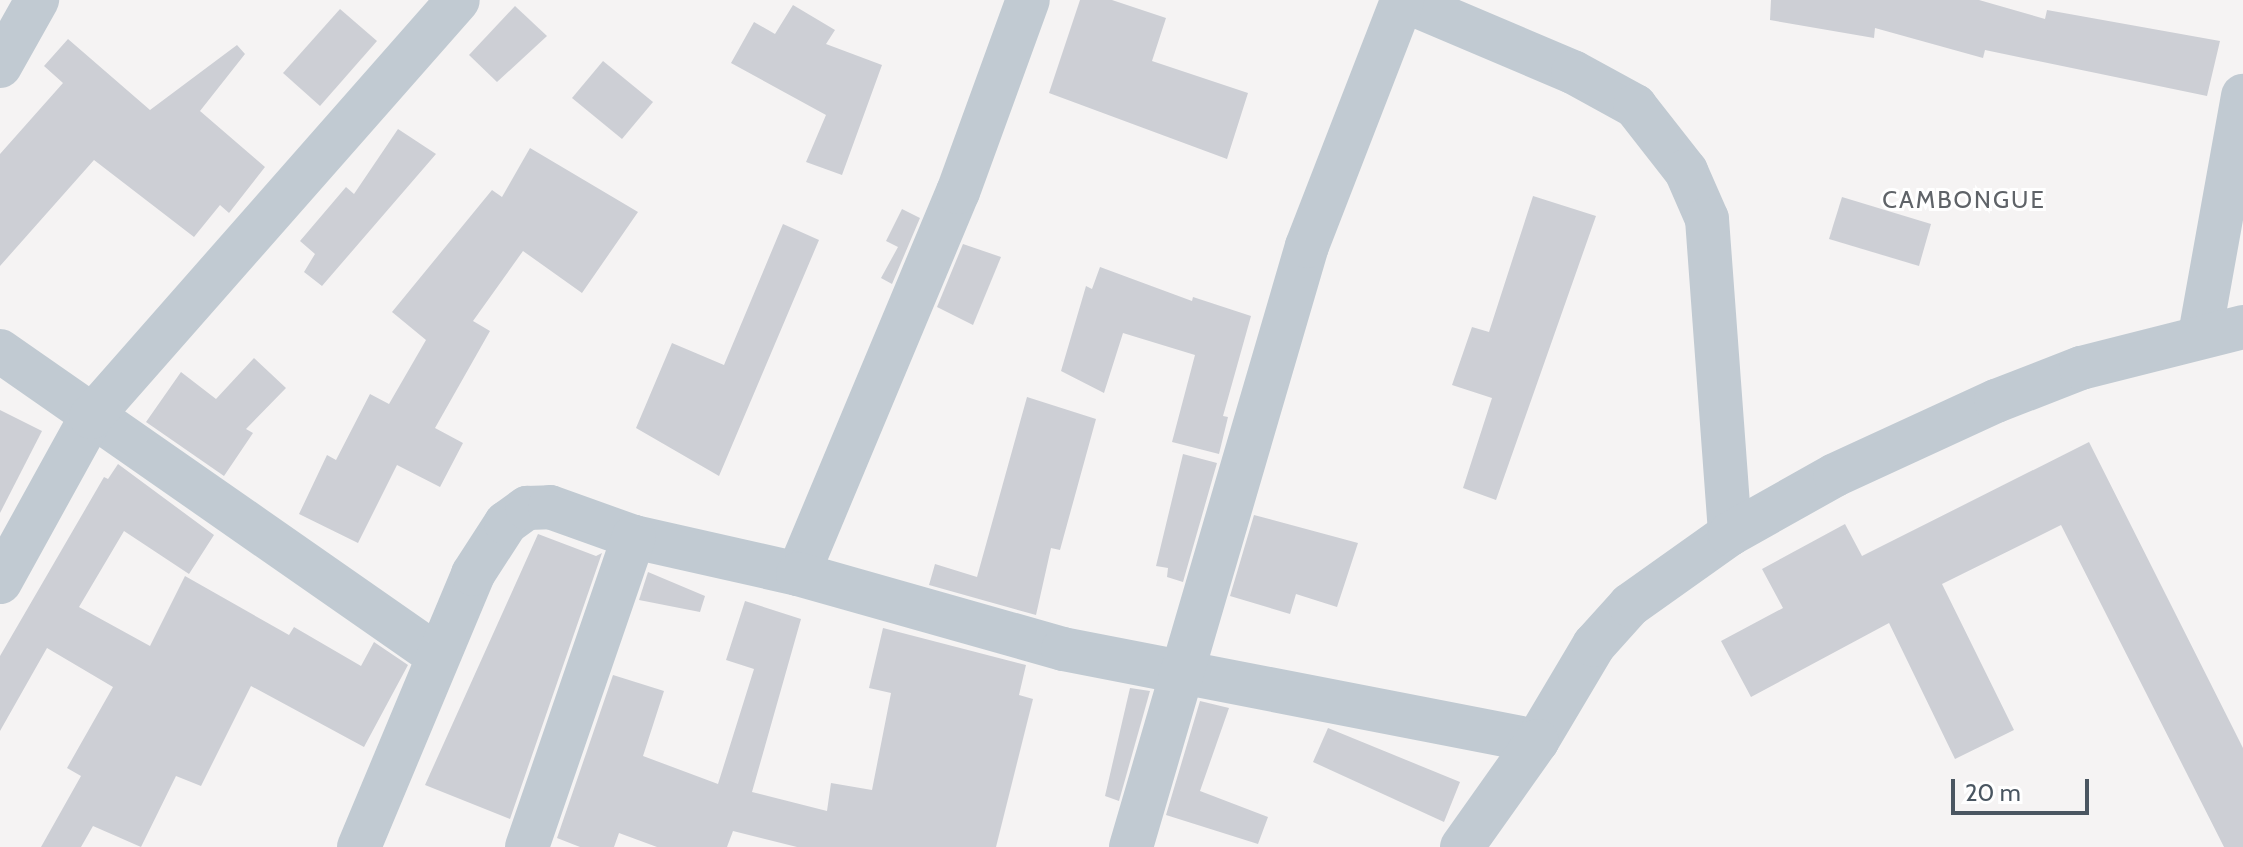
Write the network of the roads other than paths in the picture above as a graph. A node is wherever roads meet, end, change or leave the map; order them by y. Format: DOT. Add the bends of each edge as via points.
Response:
graph roads {
  1 [pos="37,0"];
  2 [pos="458,0"];
  3 [pos="1028,0"];
  4 [pos="1403,0"];
  5 [pos="0,66"];
  6 [pos="2243,96"];
  7 [pos="2243,327"];
  8 [pos="2200,335"];
  9 [pos="0,351"];
  10 [pos="91,417"];
  11 [pos="1730,534"];
  12 [pos="634,537"];
  13 [pos="798,574"];
  14 [pos="0,582"];
  15 [pos="435,654"];
  16 [pos="1182,674"];
  17 [pos="1537,741"];
  18 [pos="359,847"];
  19 [pos="527,847"];
  20 [pos="1131,847"];
  21 [pos="1462,847"];
  1 -- 5 [label="street"];
  2 -- 10 [label="street"];
  3 -- 13 [label="street" via="958,192"];
  4 -- 11 [label="street" via="1573,72 1635,106 1686,171 1707,219"];
  4 -- 16 [label="street" via="1307,246"];
  6 -- 8 [label="street"];
  7 -- 8 [label="street"];
  8 -- 11 [label="street" via="2081,368 1996,401 1835,475"];
  9 -- 10 [label="street"];
  10 -- 14 [label="street"];
  10 -- 15 [label="street"];
  11 -- 17 [label="street" via="1630,605 1594,645"];
  12 -- 13 [label="street"];
  12 -- 15 [label="street" via="550,507 527,508 506,523 473,574"];
  12 -- 19 [label="street"];
  13 -- 16 [label="street" via="1063,649"];
  15 -- 18 [label="street"];
  16 -- 17 [label="street"];
  16 -- 20 [label="street"];
  17 -- 21 [label="street"];
}
